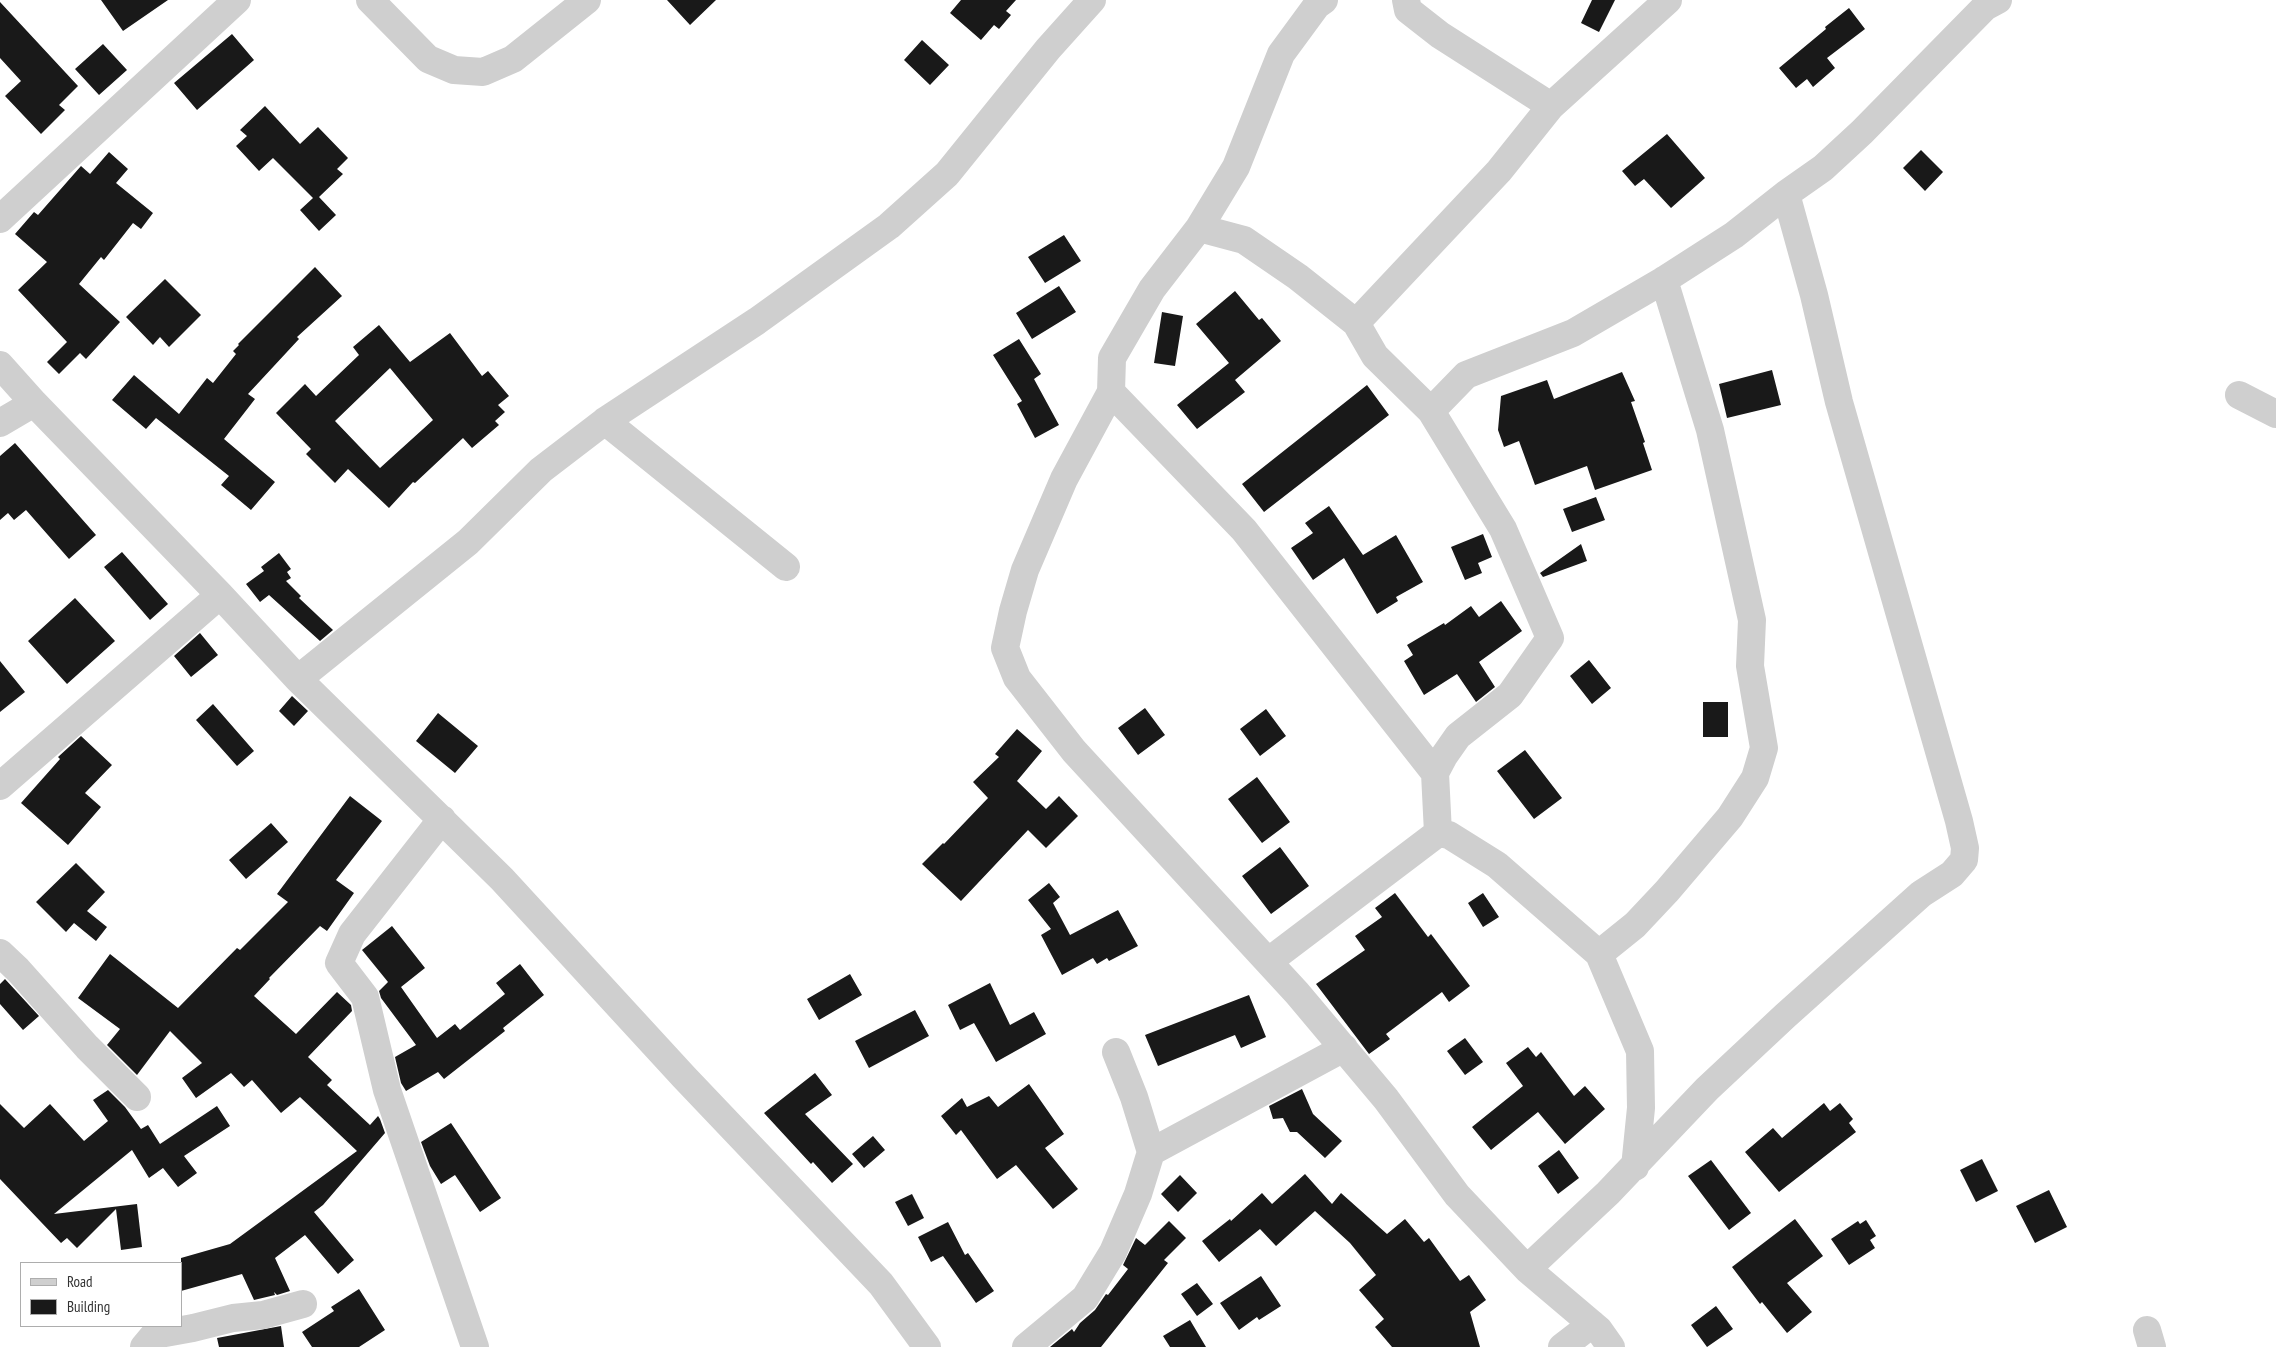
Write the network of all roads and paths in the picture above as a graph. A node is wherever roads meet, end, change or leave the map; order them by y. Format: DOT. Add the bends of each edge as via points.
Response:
graph roads {
  1 [pos="237,0"];
  2 [pos="370,0"];
  3 [pos="587,0"];
  4 [pos="1092,0"];
  5 [pos="1324,0"];
  6 [pos="1406,0"];
  7 [pos="1668,0"];
  8 [pos="1998,0"];
  9 [pos="1551,106"];
  10 [pos="1786,194"];
  11 [pos="0,219"];
  12 [pos="1199,228"];
  13 [pos="1664,280"];
  14 [pos="1356,323"];
  15 [pos="0,364"];
  16 [pos="1111,392"];
  17 [pos="2239,395"];
  18 [pos="34,403"];
  19 [pos="1431,411"];
  20 [pos="2276,414"];
  21 [pos="605,421"];
  22 [pos="0,423"];
  23 [pos="786,567"];
  24 [pos="220,594"];
  25 [pos="298,679"];
  26 [pos="1435,773"];
  27 [pos="0,786"];
  28 [pos="442,819"];
  29 [pos="1438,833"];
  30 [pos="0,953"];
  31 [pos="1599,954"];
  32 [pos="1270,962"];
  33 [pos="1344,1048"];
  34 [pos="1116,1052"];
  35 [pos="137,1097"];
  36 [pos="1151,1152"];
  37 [pos="1635,1167"];
  38 [pos="1527,1268"];
  39 [pos="302,1304"];
  40 [pos="1592,1324"];
  41 [pos="144,1347"];
  42 [pos="475,1347"];
  43 [pos="927,1347"];
  44 [pos="1026,1347"];
  45 [pos="1562,1347"];
  46 [pos="1611,1347"];
  1 -- 11 [label="street"];
  2 -- 3 [label="street" via="428,59 454,70 483,72 513,59"];
  4 -- 21 [label="street" via="947,174 889,226 757,321"];
  5 -- 12 [label="street" via="1281,54 1236,167"];
  6 -- 9 [label="street" via="1408,10 1417,18"];
  7 -- 9 [label="street"];
  8 -- 10 [label="street" via="1985,7 1862,132"];
  9 -- 14 [label="street" via="1499,171"];
  10 -- 13 [label="street" via="1734,236"];
  10 -- 37 [label="street" via="1839,402 1959,821 1965,848 1964,860 1952,874 1921,894 1784,1016 1707,1089"];
  12 -- 14 [label="street" via="1244,240"];
  12 -- 16 [label="street" via="1152,289 1112,358"];
  13 -- 19 [label="street" via="1573,333 1466,376"];
  13 -- 31 [label="street" via="1710,430 1752,620 1750,666 1764,748 1755,778 1730,817 1635,925"];
  14 -- 19 [label="street" via="1375,356"];
  15 -- 18 [label="street"];
  16 -- 26 [label="street" via="1244,530"];
  16 -- 32 [label="street" via="1064,479 1025,570 1005,648 1017,678 1074,751"];
  17 -- 20 [label="street"];
  18 -- 22 [label="street"];
  18 -- 24 [label="street"];
  19 -- 26 [label="street" via="1503,529 1550,638 1510,695 1458,736"];
  21 -- 23 [label="street"];
  21 -- 25 [label="street" via="541,470 468,542"];
  24 -- 25 [label="street"];
  24 -- 27 [label="street"];
  25 -- 28 [label="street"];
  26 -- 29 [label="street"];
  28 -- 42 [label="street" via="352,934 340,962 365,997 387,1090"];
  28 -- 43 [label="street" via="502,878 684,1077 882,1284"];
  29 -- 31 [label="street" via="1449,834 1497,865"];
  29 -- 32 [label="street"];
  30 -- 35 [label="street"];
  31 -- 37 [label="street" via="1640,1051 1641,1108"];
  32 -- 33 [label="street"];
  33 -- 36 [label="street"];
  33 -- 38 [label="street" via="1457,1195"];
  34 -- 36 [label="street"];
  36 -- 44 [label="street" via="1138,1194 1113,1252 1085,1298"];
  37 -- 38 [label="street"];
  38 -- 40 [label="street"];
  39 -- 41 [label="street" via="264,1315 233,1318 154,1335"];
  40 -- 45 [label="street"];
  40 -- 46 [label="street"];
}
